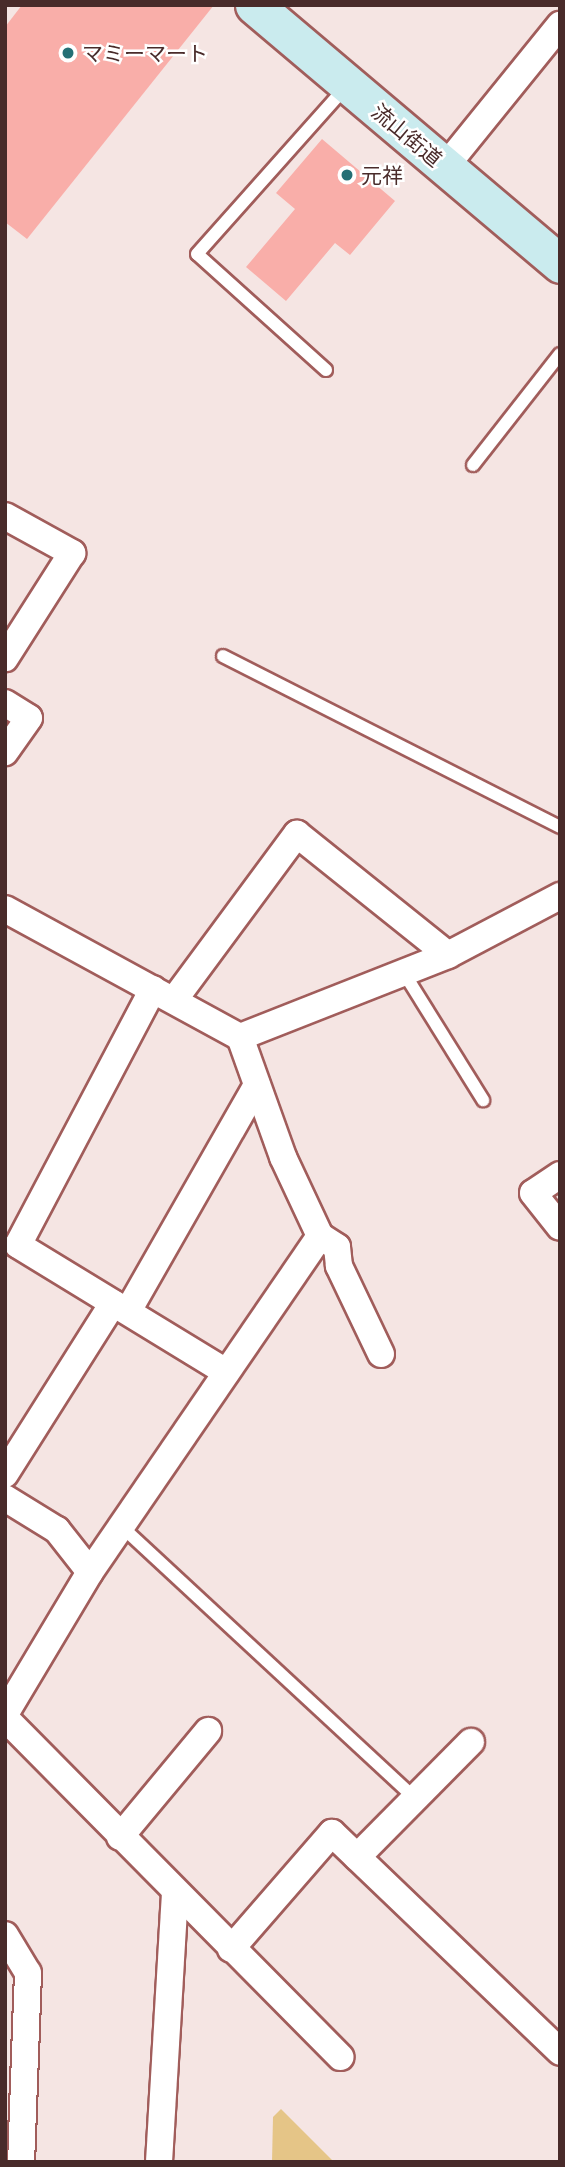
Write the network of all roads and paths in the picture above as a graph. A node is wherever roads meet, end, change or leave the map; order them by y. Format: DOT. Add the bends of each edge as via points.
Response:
graph roads {
  1 [pos="254,5"];
  2 [pos="560,25"];
  3 [pos="348,86"];
  4 [pos="445,167"];
  5 [pos="560,264"];
  6 [pos="560,354"];
  7 [pos="326,370"];
  8 [pos="473,464"];
  9 [pos="5,516"];
  10 [pos="223,656"];
  11 [pos="5,658"];
  12 [pos="5,703"];
  13 [pos="5,752"];
  14 [pos="560,827"];
  15 [pos="560,896"];
  16 [pos="5,908"];
  17 [pos="448,956"];
  18 [pos="404,973"];
  19 [pos="164,994"];
  20 [pos="240,1037"];
  21 [pos="257,1085"];
  22 [pos="483,1100"];
  23 [pos="560,1175"];
  24 [pos="560,1227"];
  25 [pos="320,1236"];
  26 [pos="120,1307"];
  27 [pos="381,1354"];
  28 [pos="226,1372"];
  29 [pos="5,1474"];
  30 [pos="5,1498"];
  31 [pos="121,1525"];
  32 [pos="90,1572"];
  33 [pos="5,1716"];
  34 [pos="208,1731"];
  35 [pos="471,1742"];
  36 [pos="415,1798"];
  37 [pos="120,1837"];
  38 [pos="357,1857"];
  39 [pos="175,1893"];
  40 [pos="5,1935"];
  41 [pos="231,1949"];
  42 [pos="560,2052"];
  43 [pos="340,2057"];
  44 [pos="21,2162"];
  45 [pos="159,2162"];
  1 -- 3 [label="street, 流山街道"];
  2 -- 4 [label="street"];
  3 -- 4 [label="street, 流山街道"];
  3 -- 7 [label="lane" via="197,254"];
  4 -- 5 [label="street, 流山街道"];
  6 -- 8 [label="lane"];
  9 -- 11 [label="street" via="72,553"];
  10 -- 14 [label="lane"];
  12 -- 13 [label="street" via="29,718"];
  15 -- 17 [label="street"];
  16 -- 19 [label="street"];
  17 -- 18 [label="street"];
  17 -- 19 [label="street" via="297,834"];
  18 -- 20 [label="street"];
  18 -- 22 [label="lane"];
  19 -- 20 [label="street"];
  19 -- 26 [label="street" via="19,1245"];
  20 -- 21 [label="street"];
  21 -- 25 [label="street" via="283,1157"];
  21 -- 26 [label="street"];
  23 -- 24 [label="street" via="533,1193"];
  25 -- 27 [label="street" via="337,1247 339,1266"];
  25 -- 28 [label="street"];
  26 -- 28 [label="street"];
  26 -- 29 [label="street"];
  28 -- 31 [label="street"];
  30 -- 32 [label="street" via="57,1530"];
  31 -- 32 [label="street"];
  31 -- 36 [label="lane"];
  32 -- 33 [label="street"];
  33 -- 37 [label="street"];
  34 -- 37 [label="street"];
  35 -- 36 [label="street"];
  36 -- 38 [label="street"];
  37 -- 39 [label="street"];
  38 -- 41 [label="street" via="332,1833"];
  38 -- 42 [label="street"];
  39 -- 41 [label="street"];
  39 -- 45 [label="street"];
  40 -- 44 [label="street" via="27,1973"];
  41 -- 43 [label="street"];
}
